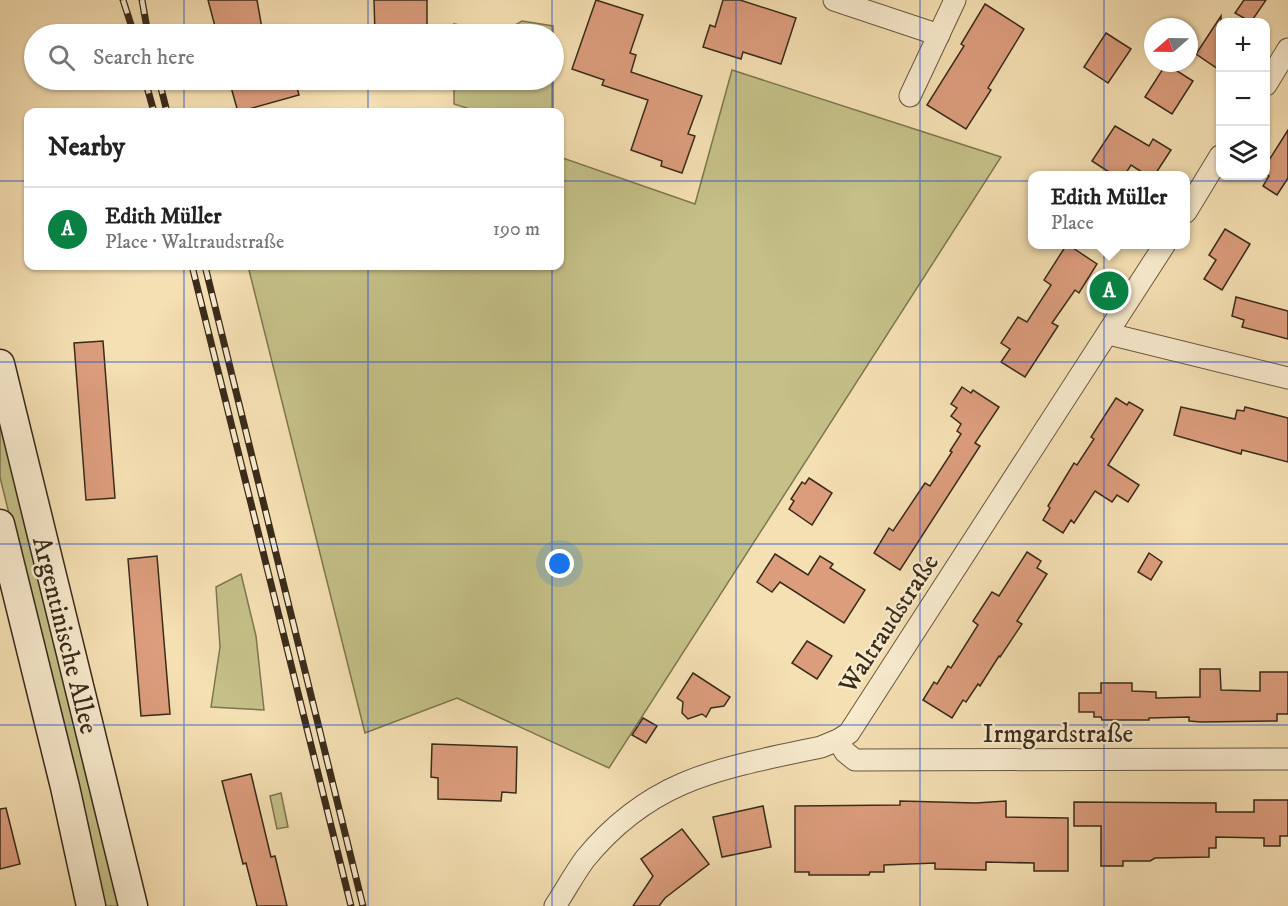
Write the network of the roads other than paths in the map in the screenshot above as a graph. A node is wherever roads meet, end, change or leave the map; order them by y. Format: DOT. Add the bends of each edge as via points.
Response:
graph roads {
  1 [pos="834,0"];
  2 [pos="955,0"];
  3 [pos="939,35"];
  4 [pos="1288,49"];
  5 [pos="1270,78"];
  6 [pos="910,96"];
  7 [pos="1216,164"];
  8 [pos="1190,204"];
  9 [pos="1162,249"];
  10 [pos="1108,334"];
  11 [pos="0,364"];
  12 [pos="1288,378"];
  13 [pos="0,524"];
  14 [pos="838,740"];
  15 [pos="1288,759"];
  16 [pos="91,906"];
  17 [pos="133,906"];
  18 [pos="555,906"];
  1 -- 3 [label="street"];
  2 -- 3 [label="street"];
  3 -- 6 [label="street"];
  4 -- 5 [label="street"];
  7 -- 8 [label="street"];
  9 -- 10 [label="street, Waltraudstraße"];
  10 -- 12 [label="street"];
  10 -- 14 [label="street, Waltraudstraße" via="849,733"];
  11 -- 17 [label="main road, Argentinische Allee"];
  13 -- 16 [label="main road, Argentinische Allee"];
  14 -- 15 [label="street, Irmgardstraße" via="845,753 855,760"];
  14 -- 18 [label="street, Waltraudstraße" via="706,774 650,799 599,844"];
}
